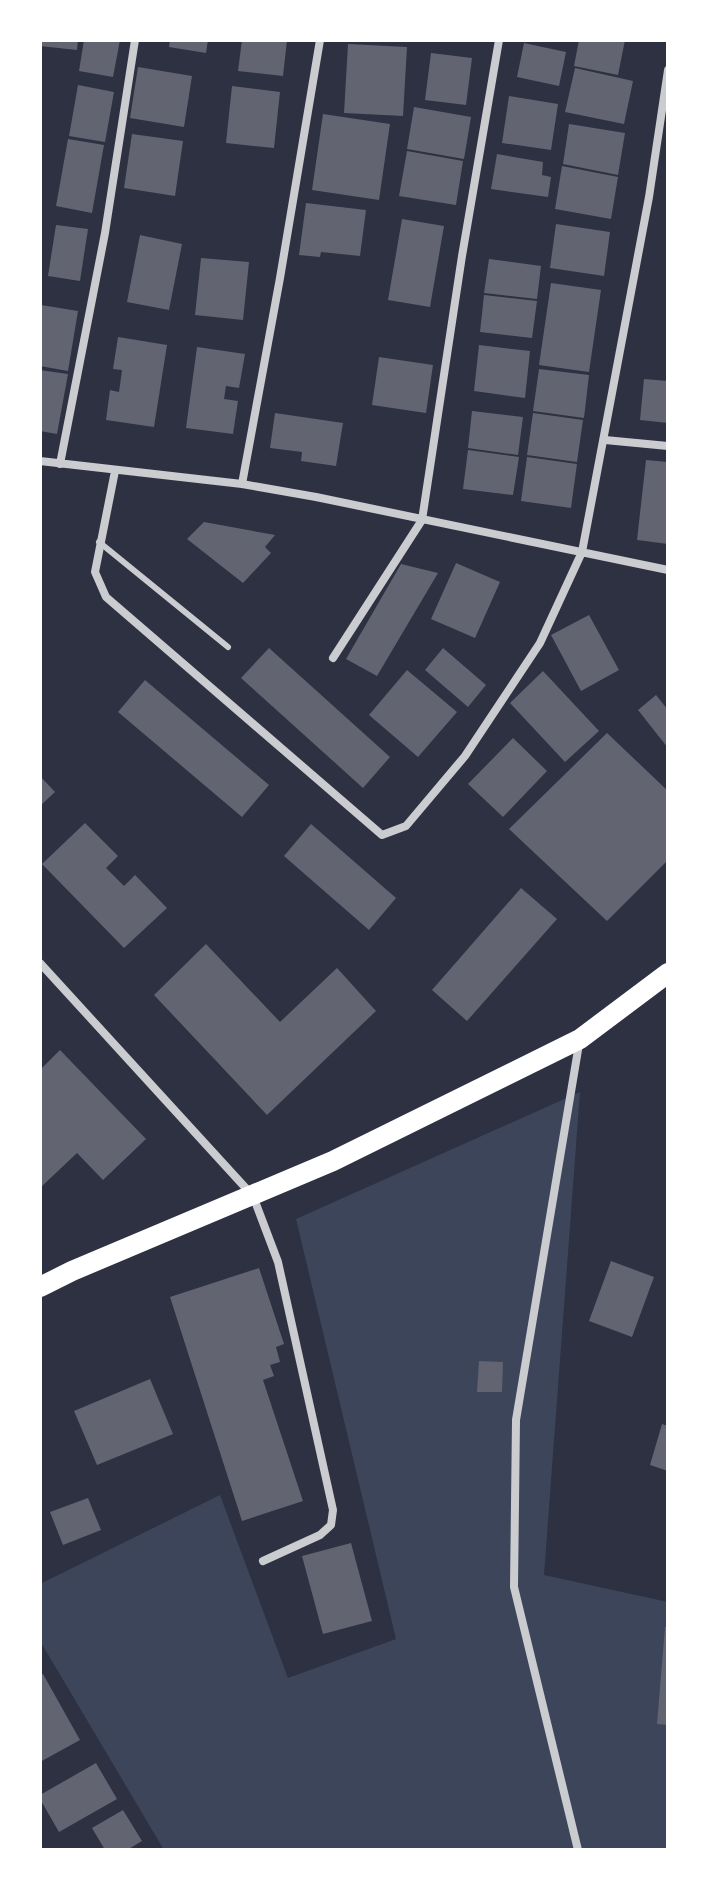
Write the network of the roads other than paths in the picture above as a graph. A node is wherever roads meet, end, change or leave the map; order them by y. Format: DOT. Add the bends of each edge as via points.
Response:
graph roads {
  1 [pos="135,40"];
  2 [pos="320,40"];
  3 [pos="499,40"];
  4 [pos="668,70"];
  5 [pos="605,440"];
  6 [pos="668,446"];
  7 [pos="40,461"];
  8 [pos="60,464"];
  9 [pos="115,471"];
  10 [pos="242,484"];
  11 [pos="422,520"];
  12 [pos="99,542"];
  13 [pos="582,552"];
  14 [pos="668,570"];
  15 [pos="228,647"];
  16 [pos="333,658"];
  17 [pos="40,963"];
  18 [pos="668,973"];
  19 [pos="580,1039"];
  20 [pos="253,1196"];
  21 [pos="40,1287"];
  22 [pos="263,1561"];
  23 [pos="578,1850"];
  1 -- 8 [label="street" via="105,233"];
  2 -- 10 [label="street"];
  3 -- 11 [label="street"];
  4 -- 5 [label="street"];
  5 -- 6 [label="street"];
  5 -- 13 [label="street"];
  7 -- 8 [label="street"];
  8 -- 9 [label="street"];
  9 -- 10 [label="street"];
  9 -- 12 [label="street"];
  10 -- 11 [label="street"];
  11 -- 13 [label="street"];
  11 -- 16 [label="street"];
  12 -- 13 [label="street" via="95,572 106,597 382,835 406,826 465,756 540,643"];
  12 -- 15 [label="lane"];
  13 -- 14 [label="street"];
  17 -- 20 [label="street"];
  18 -- 19 [label="main road"];
  19 -- 20 [label="main road"];
  19 -- 23 [label="street" via="516,1420 514,1572"];
  20 -- 21 [label="main road"];
  20 -- 22 [label="street" via="278,1262 333,1510 331,1525 320,1535"];
}
